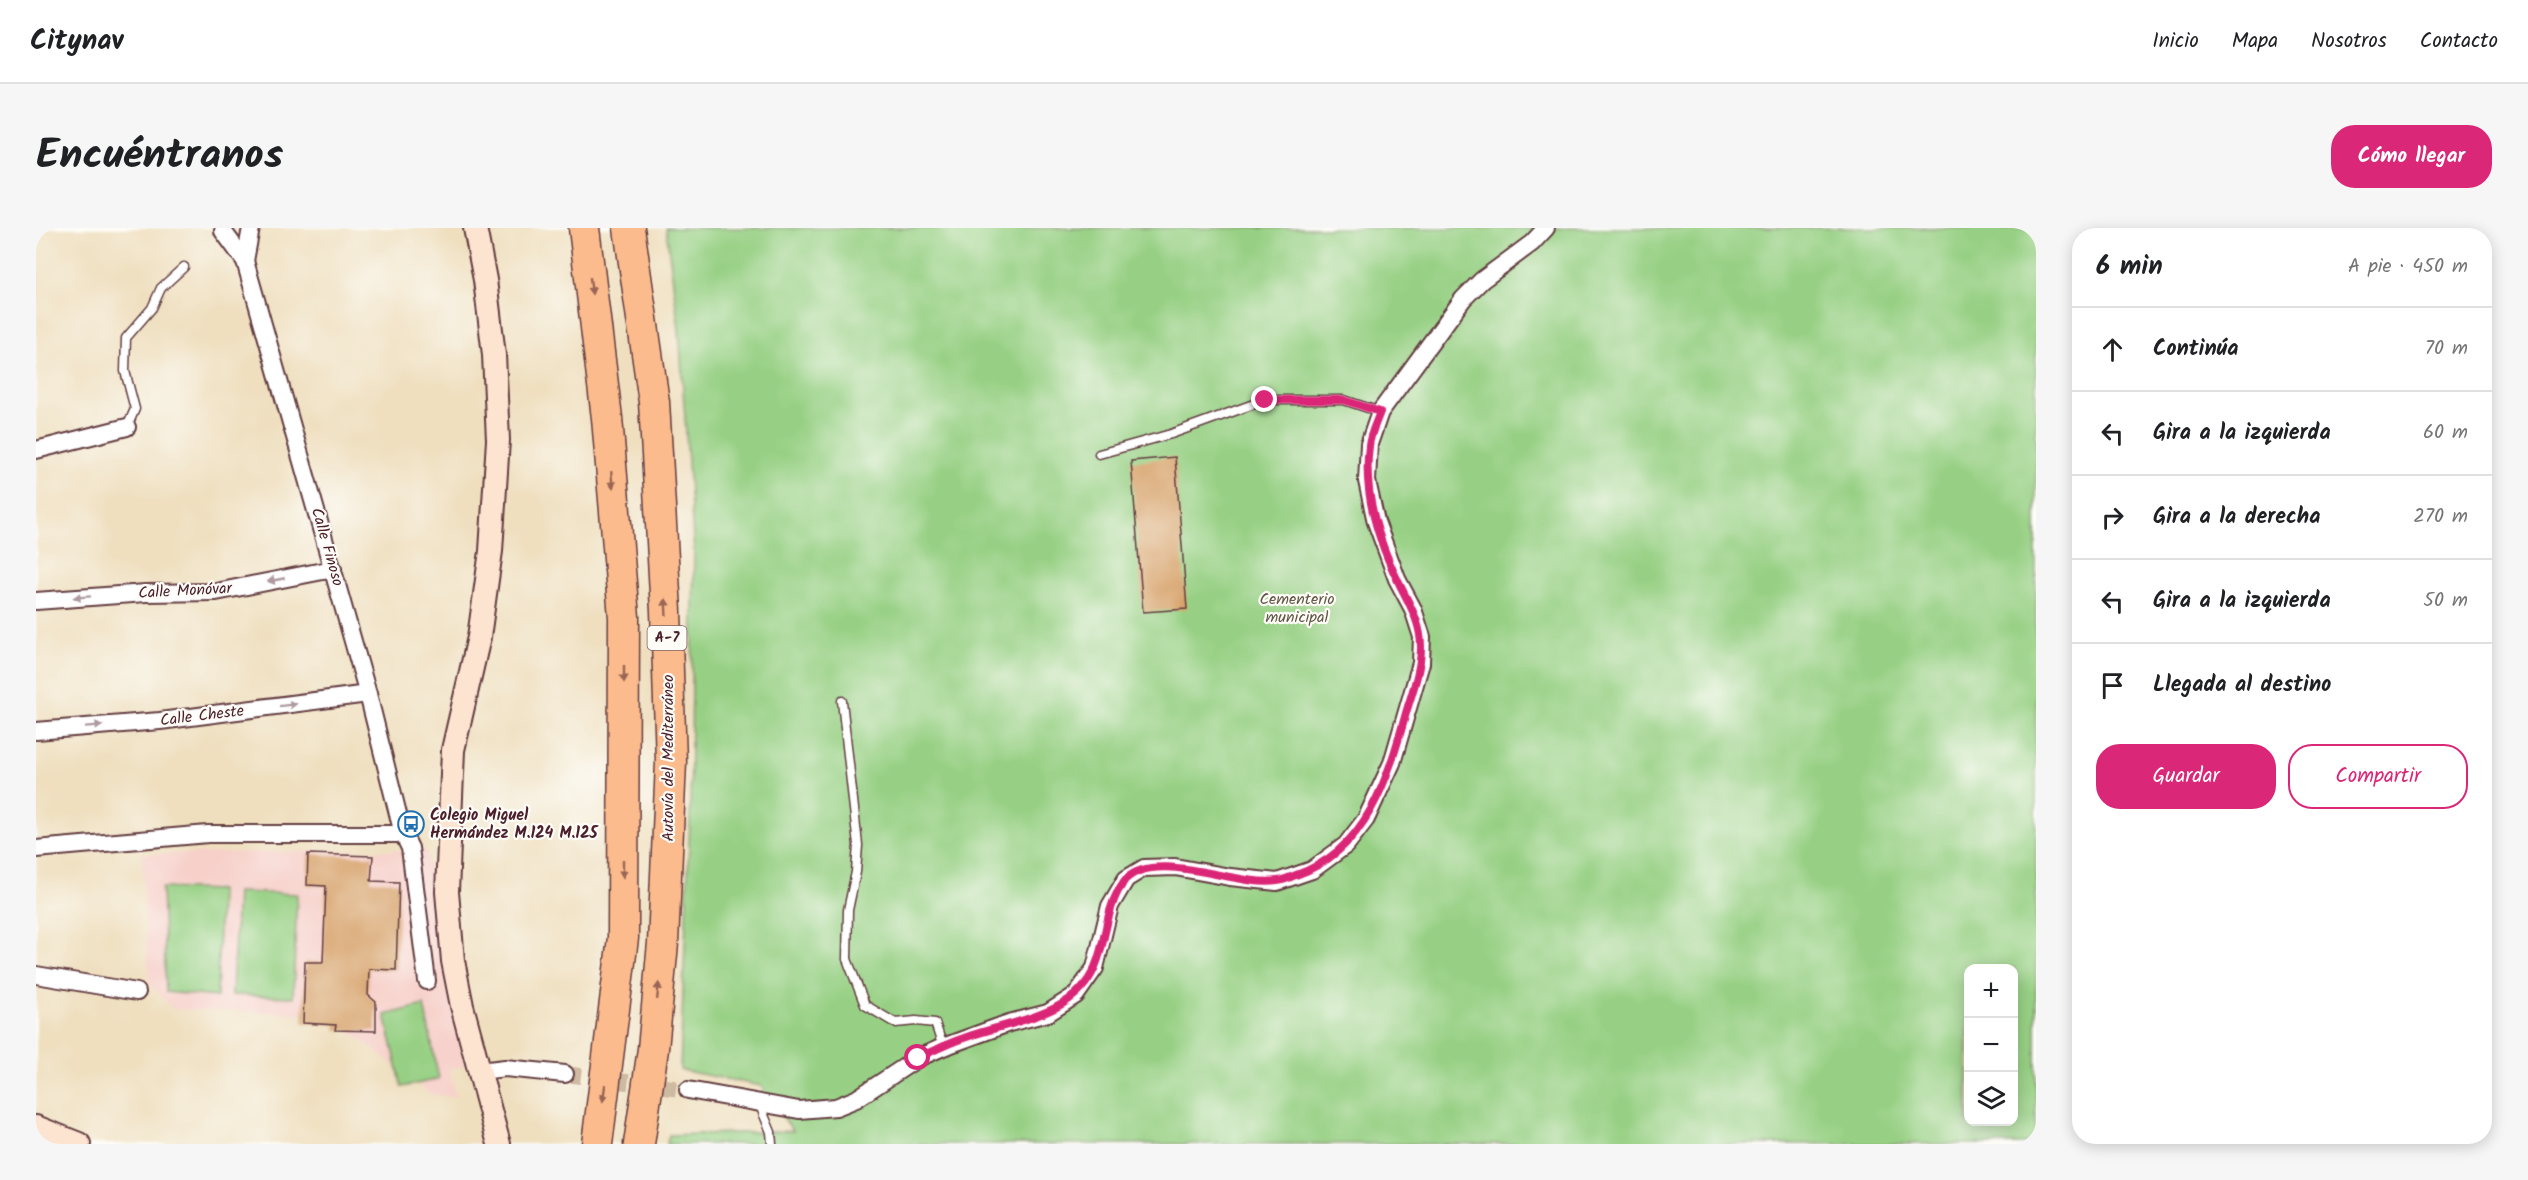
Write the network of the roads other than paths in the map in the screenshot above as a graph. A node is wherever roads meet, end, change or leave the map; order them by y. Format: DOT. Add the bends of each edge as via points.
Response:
graph roads {
  1 [pos="240,228"];
  2 [pos="251,228"];
  3 [pos="475,228"];
  4 [pos="584,228"];
  5 [pos="629,228"];
  6 [pos="651,228"];
  7 [pos="1546,228"];
  8 [pos="218,229"];
  9 [pos="245,261"];
  10 [pos="184,267"];
  11 [pos="654,402"];
  12 [pos="1380,412"];
  13 [pos="127,427"];
  14 [pos="36,450"];
  15 [pos="1099,454"];
  16 [pos="333,569"];
  17 [pos="36,601"];
  18 [pos="368,694"];
  19 [pos="842,701"];
  20 [pos="36,731"];
  21 [pos="406,841"];
  22 [pos="36,849"];
  23 [pos="36,975"];
  24 [pos="427,981"];
  25 [pos="137,992"];
  26 [pos="943,1047"];
  27 [pos="480,1071"];
  28 [pos="566,1074"];
  29 [pos="688,1090"];
  30 [pos="759,1103"];
  31 [pos="36,1126"];
  32 [pos="79,1144"];
  33 [pos="499,1144"];
  34 [pos="597,1144"];
  35 [pos="639,1144"];
  36 [pos="772,1144"];
  1 -- 8 [label="street"];
  2 -- 9 [label="street, Calle Finoso"];
  3 -- 27 [label="street" via="494,355 498,440 491,551 479,637 453,750 447,892 453,961"];
  4 -- 34 [label="highway, A-7, one-way" via="607,418 624,617 623,938"];
  5 -- 11 [label="highway, Autovía del Mediterráneo / A-7"];
  6 -- 11 [label="highway"];
  7 -- 12 [label="street" via="1463,298"];
  8 -- 9 [label="street, Calle Finoso"];
  9 -- 16 [label="street, Calle Finoso"];
  10 -- 13 [label="lane" via="161,288 152,308 126,338 125,371 135,409"];
  35 -- 11 [label="highway, Autovía del Mediterráneo / A-7, one-way" via="663,943 671,762"];
  12 -- 15 [label="lane" via="1344,400 1265,400 1171,434"];
  12 -- 26 [label="street" via="1369,444 1367,481 1376,522 1422,637 1421,663 1392,763 1366,819 1346,845 1312,870 1277,882 1175,867 1144,868 1126,879 1110,906 1095,968 1076,995 1048,1013"];
  13 -- 14 [label="street"];
  16 -- 17 [label="street, Calle Monóvar, one-way" via="216,592"];
  16 -- 18 [label="street, Calle Finoso"];
  20 -- 18 [label="street, Calle Cheste, one-way" via="160,721"];
  18 -- 21 [label="street, Calle Finoso"];
  19 -- 26 [label="lane" via="858,845 848,910 847,959 866,1005 895,1023 935,1023"];
  21 -- 22 [label="street" via="208,834"];
  21 -- 24 [label="street, Calle Finoso"];
  23 -- 25 [label="street"];
  26 -- 30 [label="street" via="836,1107 799,1110"];
  27 -- 28 [label="street" via="505,1068"];
  27 -- 33 [label="street"];
  29 -- 30 [label="street"];
  30 -- 36 [label="lane"];
  31 -- 32 [label="street"];
}
